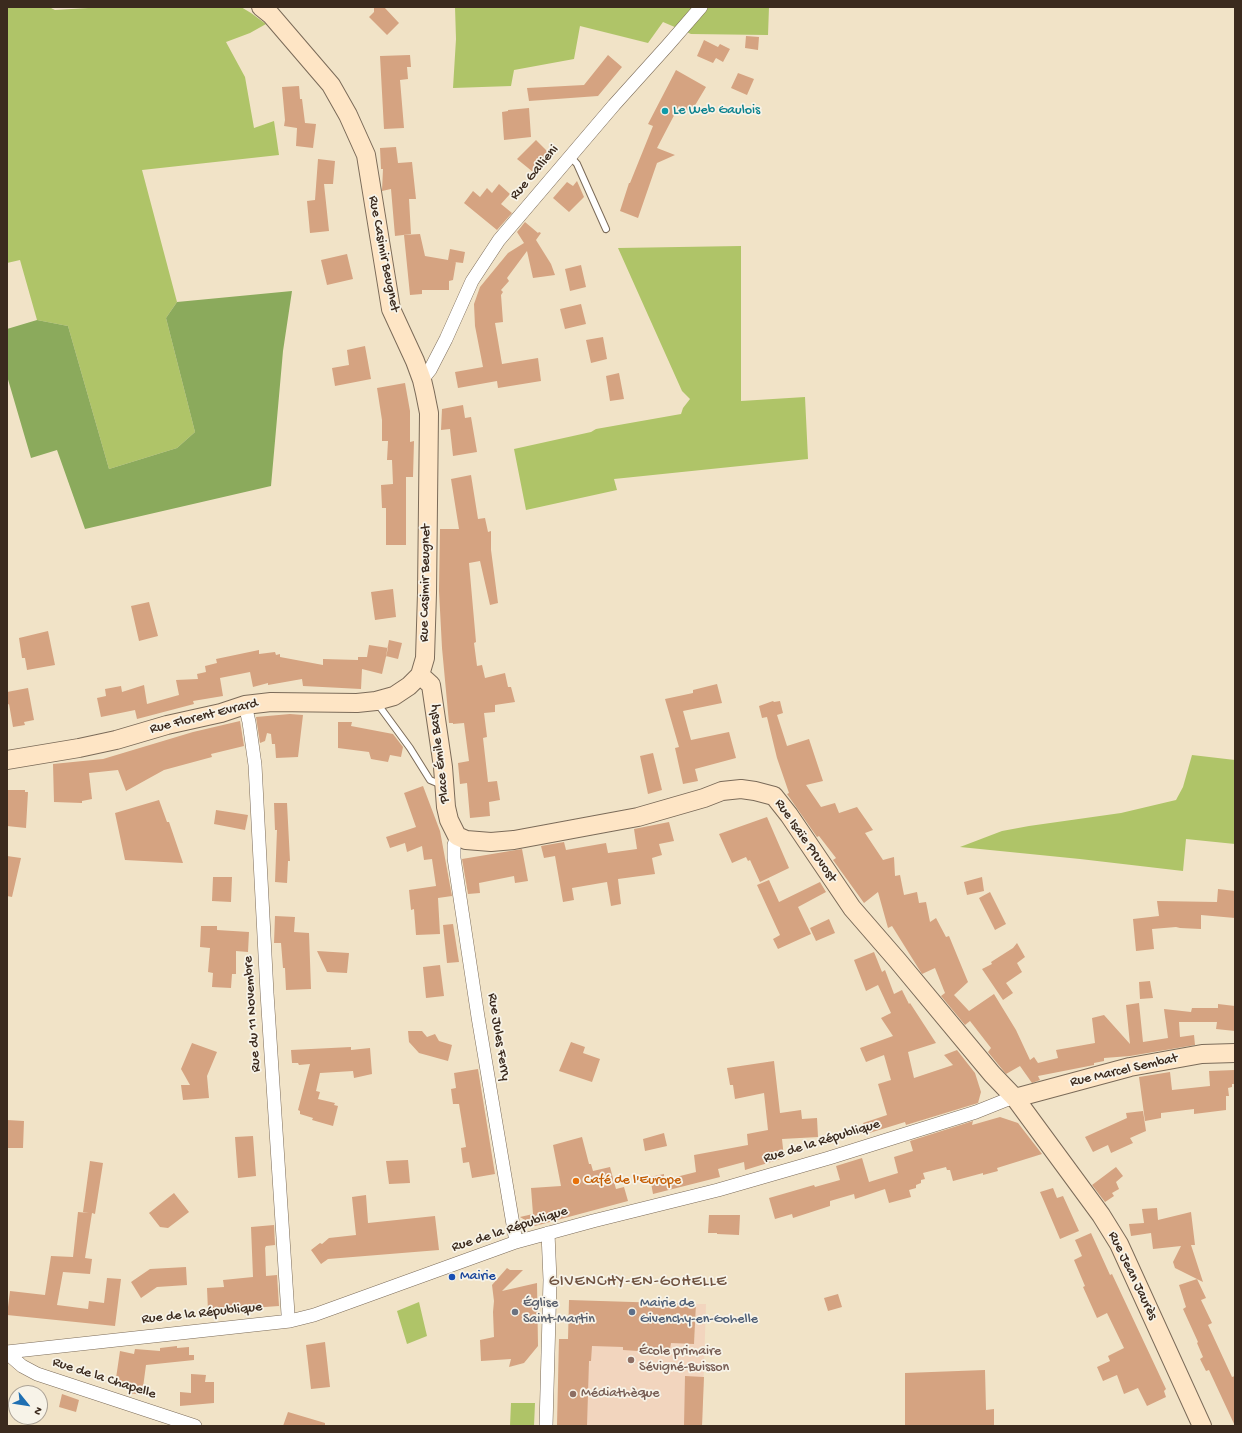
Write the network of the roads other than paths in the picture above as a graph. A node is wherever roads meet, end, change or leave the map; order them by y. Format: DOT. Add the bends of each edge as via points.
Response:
graph roads {
  1 [pos="261,7"];
  2 [pos="701,7"];
  3 [pos="570,156"];
  4 [pos="606,229"];
  5 [pos="422,380"];
  6 [pos="420,675"];
  7 [pos="376,702"];
  8 [pos="245,705"];
  9 [pos="7,760"];
  10 [pos="444,785"];
  11 [pos="457,836"];
  12 [pos="1235,1053"];
  13 [pos="1015,1098"];
  14 [pos="548,1238"];
  15 [pos="516,1242"];
  16 [pos="290,1321"];
  17 [pos="7,1353"];
  18 [pos="190,1425"];
  19 [pos="546,1426"];
  20 [pos="1202,1426"];
  1 -- 5 [label="street, Rue Casimir Beugnet" via="271,15 332,85 366,155 391,308"];
  2 -- 3 [label="street, Rue Gallieni"];
  3 -- 4 [label="lane" via="577,164"];
  3 -- 5 [label="street, Rue Gallieni" via="499,240 476,275 446,339"];
  5 -- 6 [label="street, Rue Casimir Beugnet" via="428,407 428,421 426,635 425,658"];
  6 -- 7 [label="street, Rue Florent Evrard" via="394,696"];
  6 -- 10 [label="street, Place Émile Basly" via="431,685"];
  7 -- 8 [label="street, Rue Florent Evrard" via="271,702"];
  7 -- 10 [label="lane" via="430,780"];
  8 -- 9 [label="street, Rue Florent Evrard" via="116,740"];
  8 -- 16 [label="street, Rue du 11 Novembre" via="250,722 255,765 267,993"];
  10 -- 11 [label="street, Place Émile Basly" via="449,820"];
  11 -- 13 [label="street, Rue Isaïe Pruvost" via="480,842 521,839 638,816 722,791 755,790 774,796 852,908"];
  11 -- 15 [label="street, Rue Jules Ferry" via="454,858"];
  12 -- 13 [label="street, Rue Marcel Sembat" via="1202,1054 1130,1067"];
  13 -- 14 [label="street, Rue de la République" via="829,1158"];
  13 -- 20 [label="street, Rue Jean Jaurès" via="1101,1215 1119,1244"];
  14 -- 15 [label="street, Rue de la République"];
  14 -- 19 [label="street" via="550,1280"];
  15 -- 16 [label="street, Rue de la République"];
  16 -- 17 [label="street, Rue de la République"];
  17 -- 18 [label="street, Rue de la Chapelle" via="36,1374"];
}
